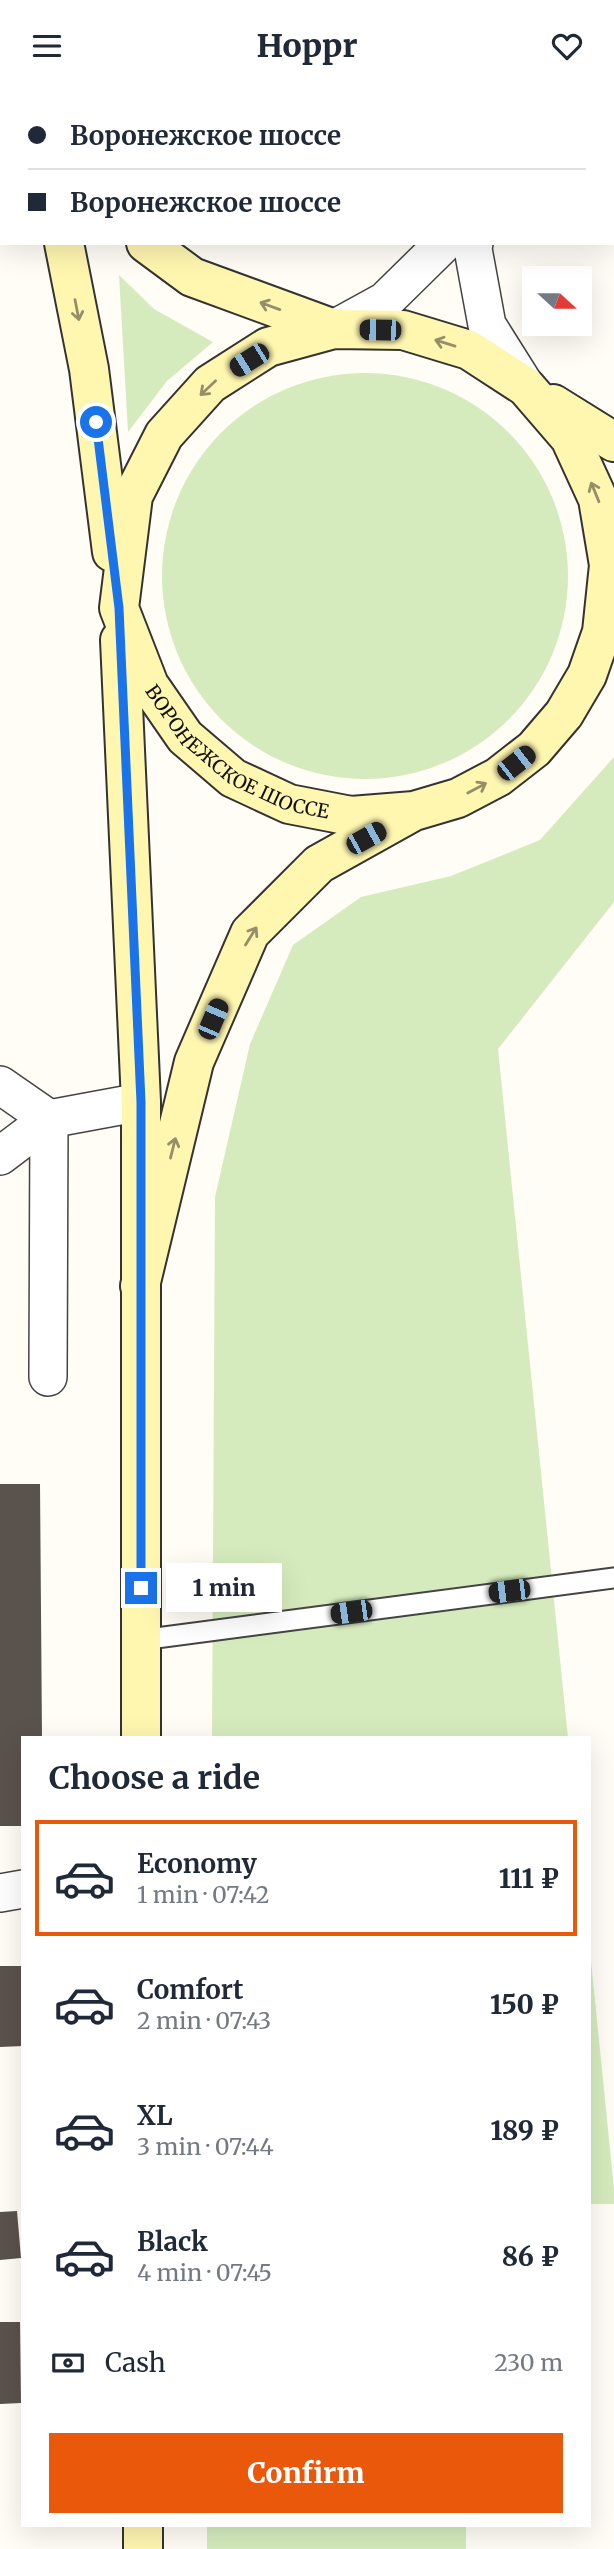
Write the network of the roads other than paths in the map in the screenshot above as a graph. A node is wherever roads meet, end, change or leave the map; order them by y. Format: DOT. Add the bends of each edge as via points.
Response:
graph roads {
  1 [pos="64,245"];
  2 [pos="149,245"];
  3 [pos="441,245"];
  4 [pos="474,245"];
  5 [pos="334,329"];
  6 [pos="526,387"];
  7 [pos="614,442"];
  8 [pos="119,608"];
  9 [pos="608,626"];
  10 [pos="414,811"];
  11 [pos="0,1085"];
  12 [pos="141,1102"];
  13 [pos="49,1119"];
  14 [pos="0,1156"];
  15 [pos="140,1286"];
  16 [pos="48,1377"];
  17 [pos="614,1578"];
  18 [pos="141,1640"];
  19 [pos="141,1736"];
  20 [pos="21,1889"];
  21 [pos="0,1893"];
  22 [pos="143,2527"];
  23 [pos="143,2549"];
  1 -- 8 [label="main road, ВОРОНЕЖСКОЕ ШОССЕ, one-way" via="89,369"];
  5 -- 2 [label="main road, ВОРОНЕЖСКОЕ ШОССЕ, one-way" via="192,277"];
  3 -- 5 [label="street" via="385,301"];
  4 -- 6 [label="street" via="487,324"];
  6 -- 5 [label="main road, ВОРОНЕЖСКОЕ ШОССЕ, one-way" via="469,350 403,330"];
  5 -- 8 [label="main road, ВОРОНЕЖСКОЕ ШОССЕ, one-way" via="268,348 245,362 210,384 164,435 133,496"];
  6 -- 7 [label="main road"];
  9 -- 6 [label="main road, ВОРОНЕЖСКОЕ ШОССЕ, one-way" via="609,565 598,499 570,438"];
  8 -- 10 [label="main road, ВОРОНЕЖСКОЕ ШОССЕ" via="149,685 185,737 233,778 289,804 351,816"];
  8 -- 12 [label="main road, ВОРОНЕЖСКОЕ ШОССЕ"];
  10 -- 9 [label="main road, ВОРОНЕЖСКОЕ ШОССЕ, one-way" via="457,798 498,777 534,749 564,714"];
  15 -- 10 [label="main road, ВОРОНЕЖСКОЕ ШОССЕ, one-way" via="194,1062 250,933 319,865"];
  11 -- 13 [label="street"];
  12 -- 13 [label="street"];
  12 -- 15 [label="main road, ВОРОНЕЖСКОЕ ШОССЕ"];
  13 -- 14 [label="street"];
  13 -- 16 [label="street"];
  15 -- 18 [label="main road, ВОРОНЕЖСКОЕ ШОССЕ"];
  17 -- 18 [label="lane"];
  18 -- 19 [label="main road, ВОРОНЕЖСКОЕ ШОССЕ"];
  20 -- 21 [label="street"];
  22 -- 23 [label="main road"];
}
